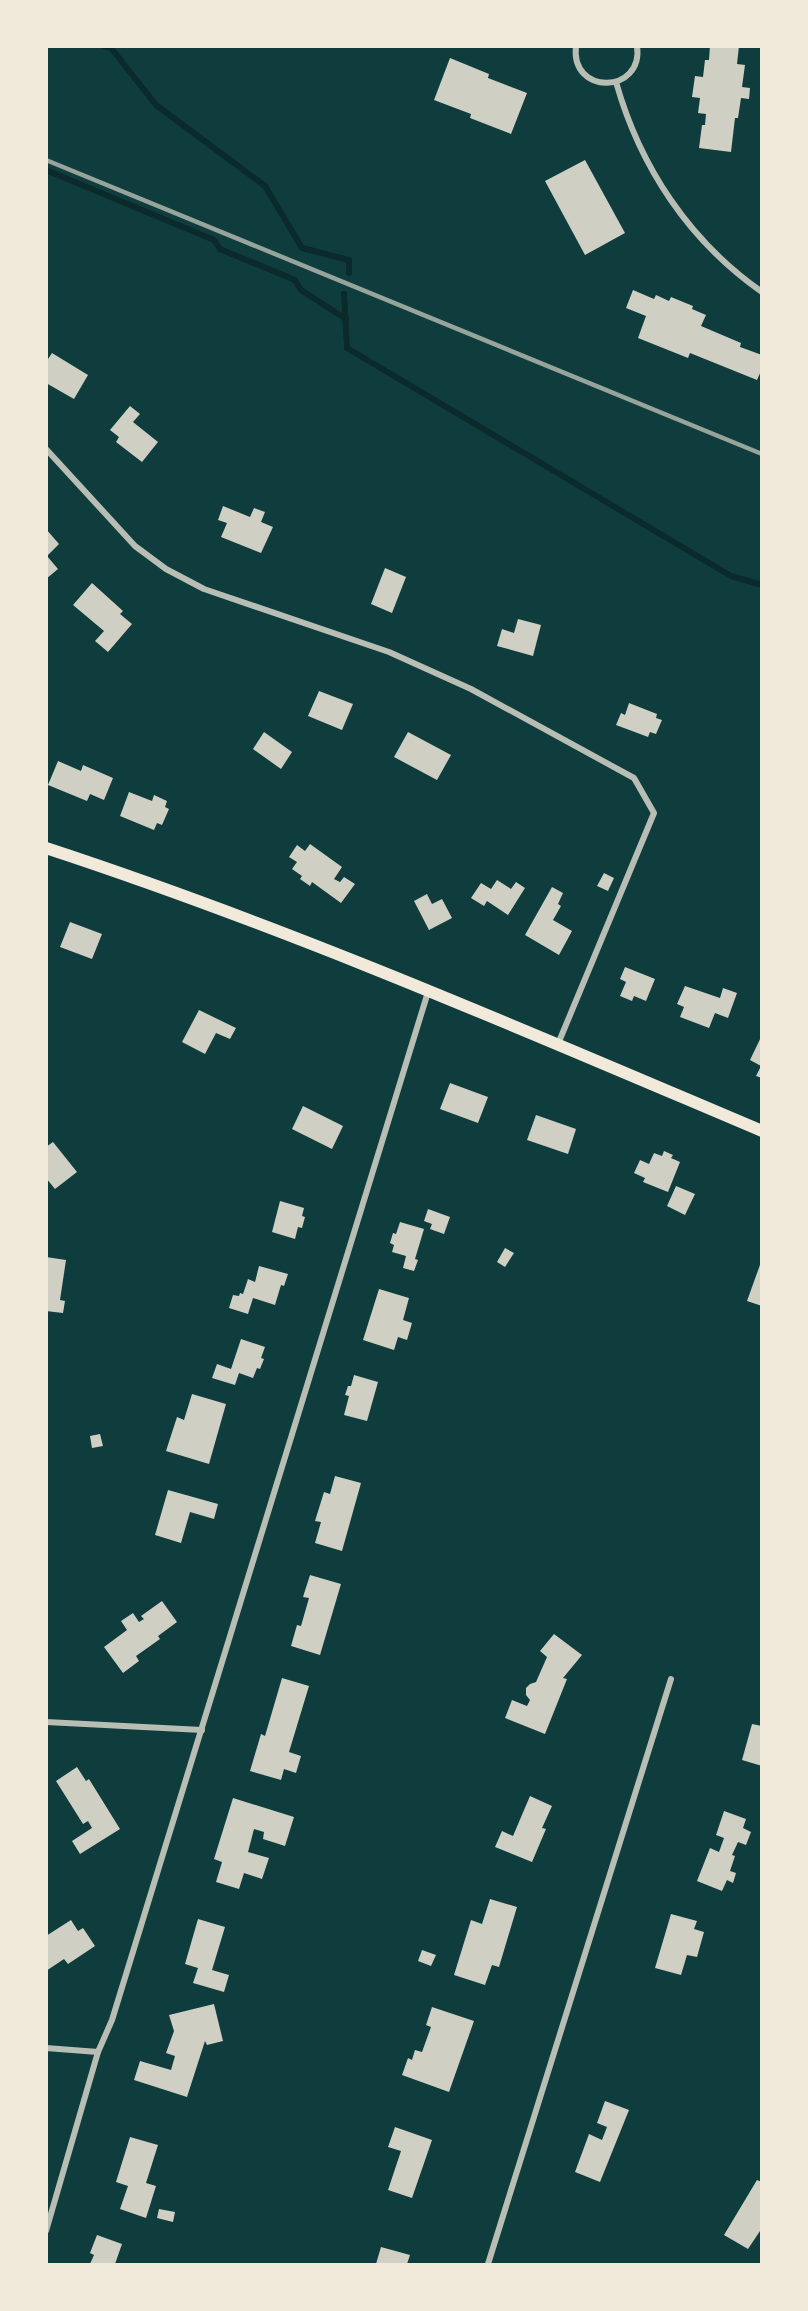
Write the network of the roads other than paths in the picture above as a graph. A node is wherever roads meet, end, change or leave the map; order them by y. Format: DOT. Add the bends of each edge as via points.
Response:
graph roads {
  1 [pos="576,46"];
  2 [pos="638,46"];
  3 [pos="616,82"];
  4 [pos="762,292"];
  5 [pos="46,448"];
  6 [pos="46,848"];
  7 [pos="428,992"];
  8 [pos="557,1044"];
  9 [pos="762,1131"];
  10 [pos="671,1679"];
  11 [pos="46,1722"];
  12 [pos="202,1730"];
  13 [pos="46,2048"];
  14 [pos="98,2052"];
  15 [pos="46,2231"];
  16 [pos="488,2265"];
  1 -- 3 [label="street" via="577,64 583,74 598,82"];
  2 -- 3 [label="street" via="634,68"];
  3 -- 4 [label="street" via="635,140 666,194 707,246"];
  5 -- 8 [label="street" via="121,532 174,574 204,589 389,652 471,689 634,778 654,813"];
  6 -- 7 [label="main road" via="242,916"];
  7 -- 8 [label="main road"];
  7 -- 12 [label="street"];
  8 -- 9 [label="main road"];
  10 -- 16 [label="street"];
  11 -- 12 [label="street"];
  12 -- 14 [label="street" via="124,1983"];
  13 -- 14 [label="street"];
  14 -- 15 [label="street"];
}
